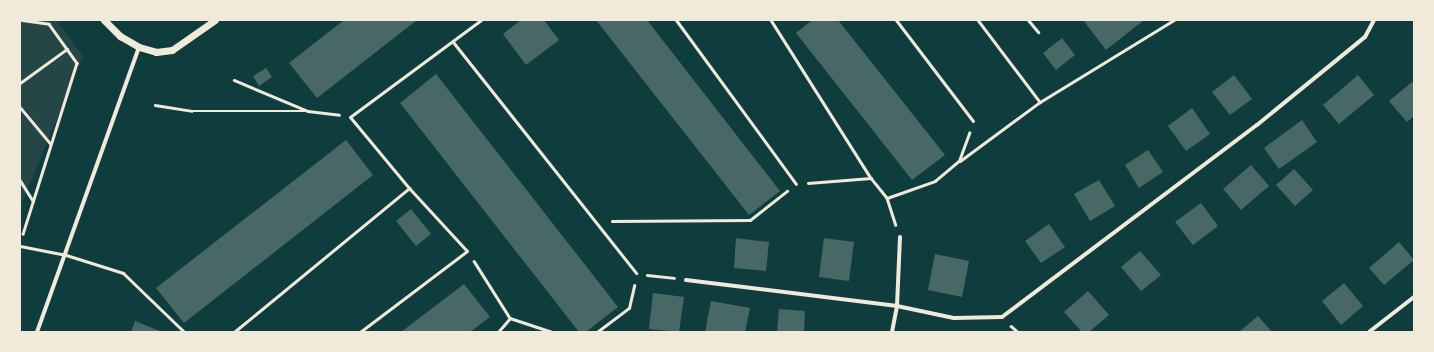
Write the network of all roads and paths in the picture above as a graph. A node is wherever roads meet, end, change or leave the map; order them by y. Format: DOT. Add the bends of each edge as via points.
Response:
graph roads {
  1 [pos="22,20"];
  2 [pos="46,20"];
  3 [pos="104,20"];
  4 [pos="215,20"];
  5 [pos="481,20"];
  6 [pos="676,20"];
  7 [pos="771,20"];
  8 [pos="896,20"];
  9 [pos="978,20"];
  10 [pos="1028,20"];
  11 [pos="1174,20"];
  12 [pos="1374,20"];
  13 [pos="49,24"];
  14 [pos="1038,32"];
  15 [pos="453,42"];
  16 [pos="138,47"];
  17 [pos="67,49"];
  18 [pos="234,80"];
  19 [pos="20,83"];
  20 [pos="1040,102"];
  21 [pos="155,105"];
  22 [pos="20,107"];
  23 [pos="308,111"];
  24 [pos="350,117"];
  25 [pos="974,121"];
  26 [pos="51,144"];
  27 [pos="960,161"];
  28 [pos="871,178"];
  29 [pos="20,180"];
  30 [pos="796,184"];
  31 [pos="409,188"];
  32 [pos="887,198"];
  33 [pos="33,202"];
  34 [pos="595,221"];
  35 [pos="900,237"];
  36 [pos="22,238"];
  37 [pos="20,246"];
  38 [pos="467,251"];
  39 [pos="66,255"];
  40 [pos="636,273"];
  41 [pos="686,280"];
  42 [pos="1414,297"];
  43 [pos="897,306"];
  44 [pos="510,318"];
  45 [pos="37,332"];
  46 [pos="184,332"];
  47 [pos="234,332"];
  48 [pos="360,332"];
  49 [pos="498,332"];
  50 [pos="552,332"];
  51 [pos="597,332"];
  52 [pos="892,332"];
  53 [pos="1370,332"];
  1 -- 13 [label="path"];
  2 -- 13 [label="path"];
  3 -- 16 [label="street" via="120,36"];
  4 -- 16 [label="street" via="172,50 156,52"];
  5 -- 15 [label="lane"];
  6 -- 30 [label="lane"];
  7 -- 28 [label="path"];
  8 -- 25 [label="lane"];
  9 -- 20 [label="path"];
  10 -- 14 [label="lane"];
  11 -- 20 [label="path"];
  12 -- 43 [label="street" via="1365,37 1258,125 1002,317 954,318"];
  13 -- 17 [label="path"];
  15 -- 24 [label="lane"];
  15 -- 34 [label="lane"];
  16 -- 39 [label="street"];
  17 -- 19 [label="path"];
  17 -- 26 [label="path" via="77,63"];
  18 -- 23 [label="path"];
  20 -- 27 [label="path"];
  21 -- 23 [label="path" via="192,111"];
  22 -- 26 [label="path"];
  23 -- 24 [label="path"];
  24 -- 31 [label="lane"];
  25 -- 27 [label="path"];
  26 -- 33 [label="path"];
  27 -- 32 [label="path" via="927,186"];
  28 -- 30 [label="path"];
  28 -- 32 [label="path"];
  29 -- 33 [label="path"];
  30 -- 34 [label="path" via="750,220"];
  31 -- 38 [label="lane"];
  31 -- 47 [label="lane"];
  32 -- 35 [label="path"];
  33 -- 36 [label="path"];
  34 -- 40 [label="lane"];
  35 -- 43 [label="street"];
  37 -- 39 [label="lane"];
  38 -- 44 [label="path"];
  38 -- 48 [label="lane"];
  39 -- 45 [label="street"];
  39 -- 46 [label="lane" via="123,273"];
  40 -- 41 [label="path"];
  40 -- 51 [label="path" via="629,308"];
  41 -- 43 [label="street"];
  42 -- 53 [label="street"];
  43 -- 52 [label="street"];
  44 -- 49 [label="path"];
  44 -- 50 [label="path"];
}
